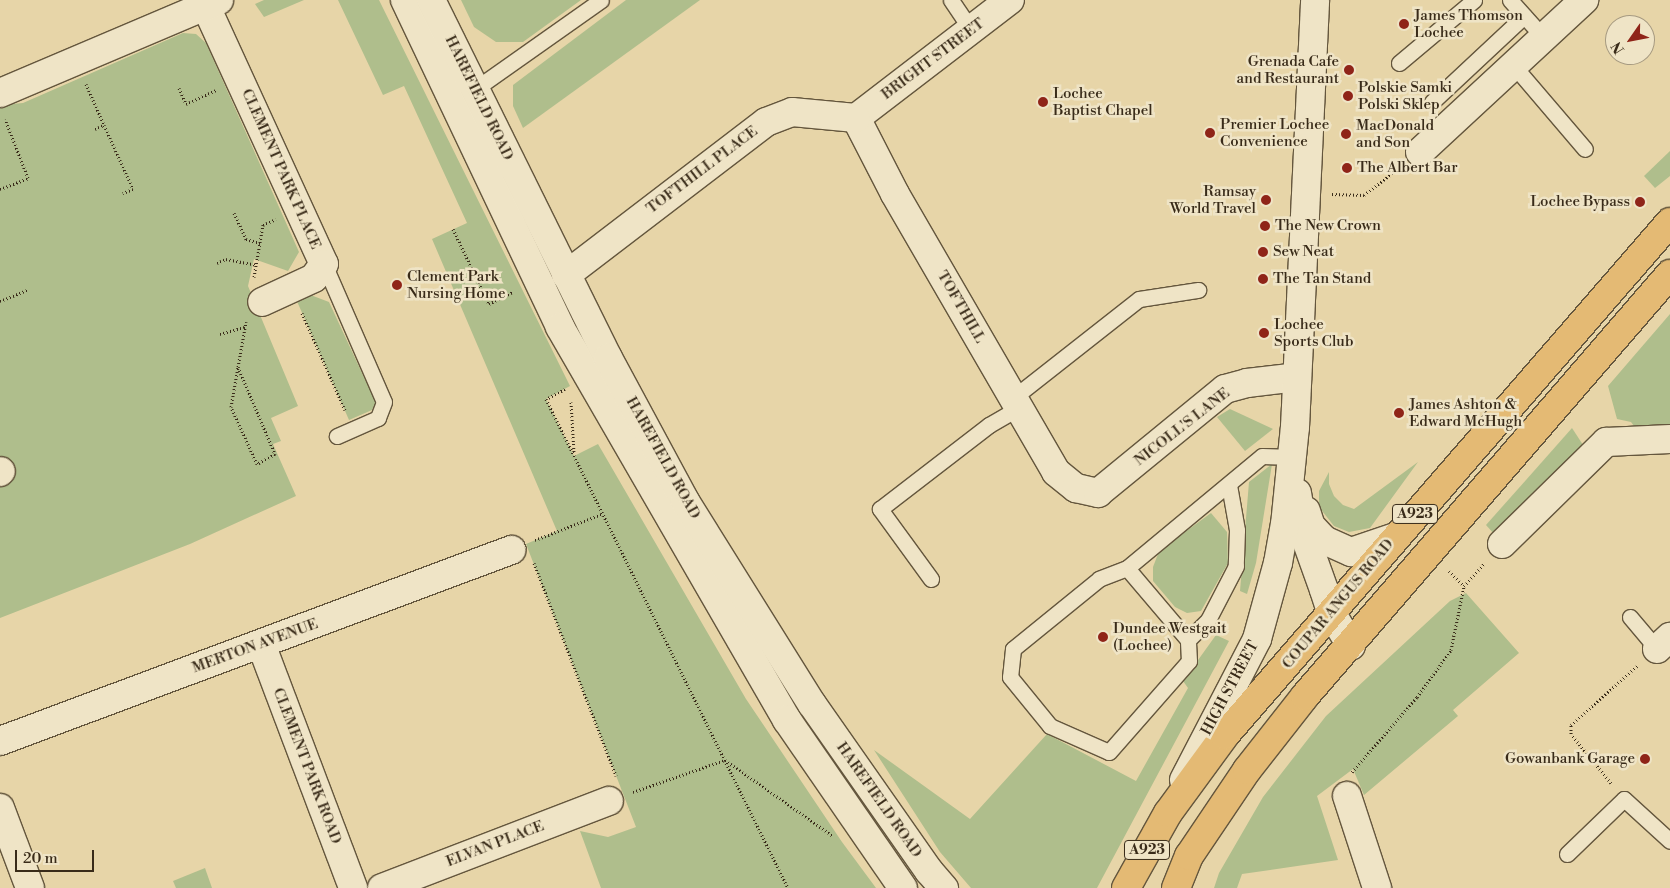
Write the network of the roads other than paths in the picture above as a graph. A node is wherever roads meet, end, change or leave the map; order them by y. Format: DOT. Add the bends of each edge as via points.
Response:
graph roads {
  1 [pos="405,0"];
  2 [pos="431,0"];
  3 [pos="601,0"];
  4 [pos="951,0"];
  5 [pos="1010,0"];
  6 [pos="1315,0"];
  7 [pos="1474,0"];
  8 [pos="1510,0"];
  9 [pos="1584,0"];
  10 [pos="209,2"];
  11 [pos="1524,16"];
  12 [pos="971,30"];
  13 [pos="1544,39"];
  14 [pos="1399,63"];
  15 [pos="1514,66"];
  16 [pos="474,89"];
  17 [pos="1432,102"];
  18 [pos="2,104"];
  19 [pos="856,118"];
  20 [pos="1585,150"];
  21 [pos="1420,152"];
  22 [pos="1670,222"];
  23 [pos="324,264"];
  24 [pos="566,274"];
  25 [pos="1670,274"];
  26 [pos="1198,290"];
  27 [pos="262,302"];
  28 [pos="1296,377"];
  29 [pos="1016,403"];
  30 [pos="337,436"];
  31 [pos="1670,439"];
  32 [pos="1292,463"];
  33 [pos="1229,485"];
  34 [pos="1076,488"];
  35 [pos="1395,537"];
  36 [pos="1502,544"];
  37 [pos="518,547"];
  38 [pos="1127,568"];
  39 [pos="931,580"];
  40 [pos="1332,614"];
  41 [pos="1630,617"];
  42 [pos="1188,640"];
  43 [pos="1663,643"];
  44 [pos="261,644"];
  45 [pos="1351,646"];
  46 [pos="0,741"];
  47 [pos="1347,796"];
  48 [pos="616,798"];
  49 [pos="0,808"];
  50 [pos="1168,813"];
  51 [pos="1670,841"];
  52 [pos="1567,854"];
  53 [pos="30,888"];
  54 [pos="353,888"];
  55 [pos="382,888"];
  56 [pos="903,888"];
  57 [pos="944,888"];
  58 [pos="1126,888"];
  59 [pos="1176,888"];
  60 [pos="1377,888"];
  1 -- 56 [label="street, HAREFIELD ROAD" via="560,327 787,720"];
  2 -- 16 [label="street, HAREFIELD ROAD"];
  3 -- 16 [label="lane"];
  4 -- 12 [label="lane"];
  5 -- 12 [label="street, BRIGHT STREET"];
  6 -- 28 [label="street, HIGH STREET"];
  7 -- 14 [label="lane"];
  8 -- 11 [label="lane"];
  9 -- 13 [label="street"];
  10 -- 18 [label="street, CLEMENT PARK PLACE" via="76,61"];
  10 -- 23 [label="street, CLEMENT PARK PLACE" via="240,79"];
  11 -- 13 [label="lane"];
  11 -- 17 [label="lane"];
  12 -- 19 [label="street, BRIGHT STREET"];
  13 -- 15 [label="street"];
  15 -- 20 [label="lane"];
  15 -- 21 [label="street"];
  16 -- 24 [label="street, HAREFIELD ROAD"];
  19 -- 24 [label="street, TOFTHILL PLACE" via="792,112 766,122"];
  19 -- 29 [label="street, TOFTHILL" via="895,194"];
  22 -- 35 [label="main road, COUPAR ANGUS ROAD / A923"];
  23 -- 27 [label="street, CLEMENT PARK PLACE" via="314,278"];
  23 -- 30 [label="lane" via="384,402 378,418"];
  24 -- 57 [label="street, HAREFIELD ROAD" via="685,501 812,704"];
  25 -- 45 [label="main road, A923"];
  26 -- 29 [label="lane" via="1139,299"];
  28 -- 32 [label="street, HIGH STREET"];
  28 -- 34 [label="street, NICOLL'S LANE" via="1225,389 1098,493"];
  29 -- 34 [label="street, TOFTHILL" via="1056,472"];
  29 -- 39 [label="lane" via="880,509"];
  31 -- 36 [label="street" via="1606,442"];
  32 -- 33 [label="lane" via="1262,456"];
  32 -- 35 [label="street, HIGH STREET" via="1311,526 1324,540 1351,552"];
  32 -- 40 [label="street, HIGH STREET" via="1304,534"];
  32 -- 50 [label="street, HIGH STREET" via="1278,563 1257,638"];
  33 -- 38 [label="lane"];
  33 -- 42 [label="lane" via="1237,530 1236,566 1208,620"];
  35 -- 40 [label="main road, COUPAR ANGUS ROAD / A923"];
  37 -- 44 [label="street, MERTON AVENUE"];
  38 -- 42 [label="lane"];
  38 -- 42 [label="lane" via="1099,579 1013,649 1010,677 1050,726 1109,752 1189,661"];
  40 -- 45 [label="street, HIGH STREET"];
  40 -- 50 [label="main road, COUPAR ANGUS ROAD / A923" via="1225,736"];
  41 -- 43 [label="lane"];
  44 -- 46 [label="street, MERTON AVENUE"];
  44 -- 54 [label="street, CLEMENT PARK ROAD"];
  45 -- 59 [label="main road, A923" via="1305,696 1247,770 1189,856"];
  47 -- 60 [label="street"];
  48 -- 55 [label="street, ELVAN PLACE"];
  49 -- 53 [label="street"];
  50 -- 58 [label="main road, COUPAR ANGUS ROAD / A923"];
  51 -- 52 [label="lane" via="1624,799"];
}
